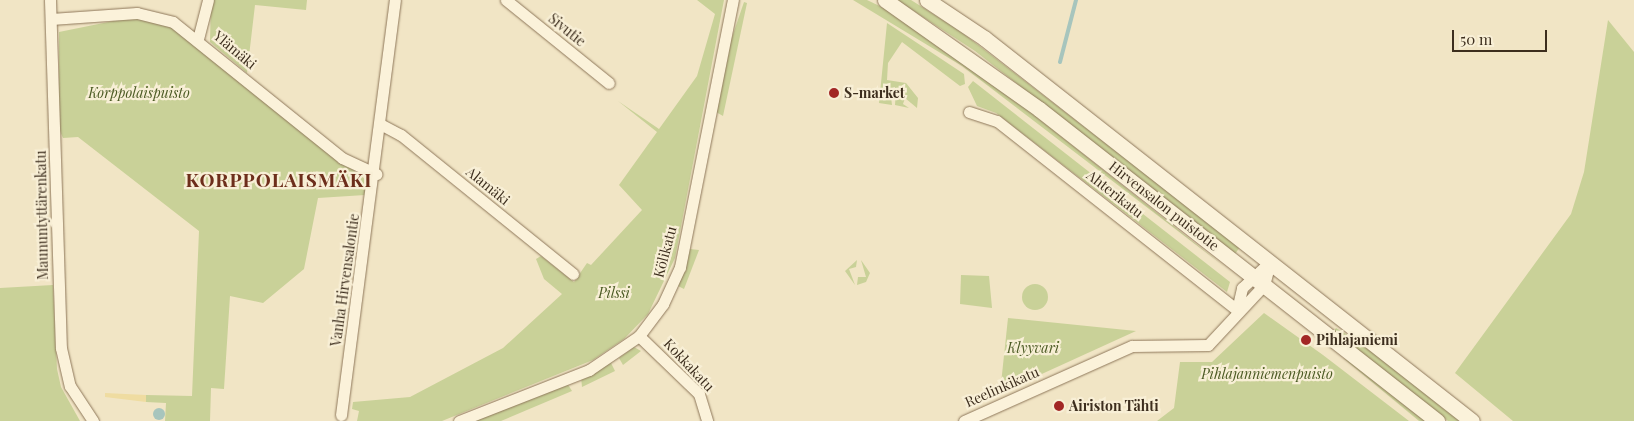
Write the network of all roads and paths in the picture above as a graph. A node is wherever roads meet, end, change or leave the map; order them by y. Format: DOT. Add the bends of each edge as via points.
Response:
graph roads {
  1 [pos="50,0"];
  2 [pos="208,0"];
  3 [pos="395,0"];
  4 [pos="506,0"];
  5 [pos="733,0"];
  6 [pos="885,0"];
  7 [pos="927,0"];
  8 [pos="51,19"];
  9 [pos="198,39"];
  10 [pos="609,83"];
  11 [pos="969,112"];
  12 [pos="382,125"];
  13 [pos="376,174"];
  14 [pos="1270,262"];
  15 [pos="573,274"];
  16 [pos="1258,281"];
  17 [pos="1237,310"];
  18 [pos="639,336"];
  19 [pos="341,415"];
  20 [pos="93,421"];
  21 [pos="459,421"];
  22 [pos="707,421"];
  23 [pos="964,421"];
  24 [pos="1437,421"];
  25 [pos="1472,421"];
  1 -- 8 [label="street, Maununtyttärenkatu"];
  2 -- 9 [label="street"];
  3 -- 12 [label="street, Vanha Hirvensalontie"];
  4 -- 10 [label="street, Sivutie"];
  5 -- 18 [label="street, Kölikatu" via="680,267 663,304"];
  6 -- 16 [label="main road, Hirvensalon puistotie" via="968,55"];
  7 -- 14 [label="main road, Hirvensalon puistotie" via="984,38"];
  8 -- 9 [label="street, Ylämäki" via="148,14 173,22"];
  8 -- 20 [label="street, Maununtyttärenkatu" via="61,348 70,386"];
  9 -- 13 [label="street, Ylämäki" via="342,158"];
  11 -- 17 [label="street, Ahterikatu" via="997,120"];
  12 -- 13 [label="street, Vanha Hirvensalontie"];
  12 -- 15 [label="street, Alamäki" via="401,135"];
  13 -- 19 [label="street, Vanha Hirvensalontie"];
  14 -- 16 [label="street, Reelinkikatu"];
  14 -- 25 [label="main road, Hirvensalon puistotie"];
  16 -- 17 [label="street, Reelinkikatu" via="1238,295"];
  16 -- 24 [label="main road, Hirvensalon puistotie"];
  17 -- 23 [label="street, Reelinkikatu" via="1208,345 1132,346"];
  18 -- 21 [label="street, Kölikatu" via="589,370"];
  18 -- 22 [label="street, Kokkakatu" via="699,394"];
}
